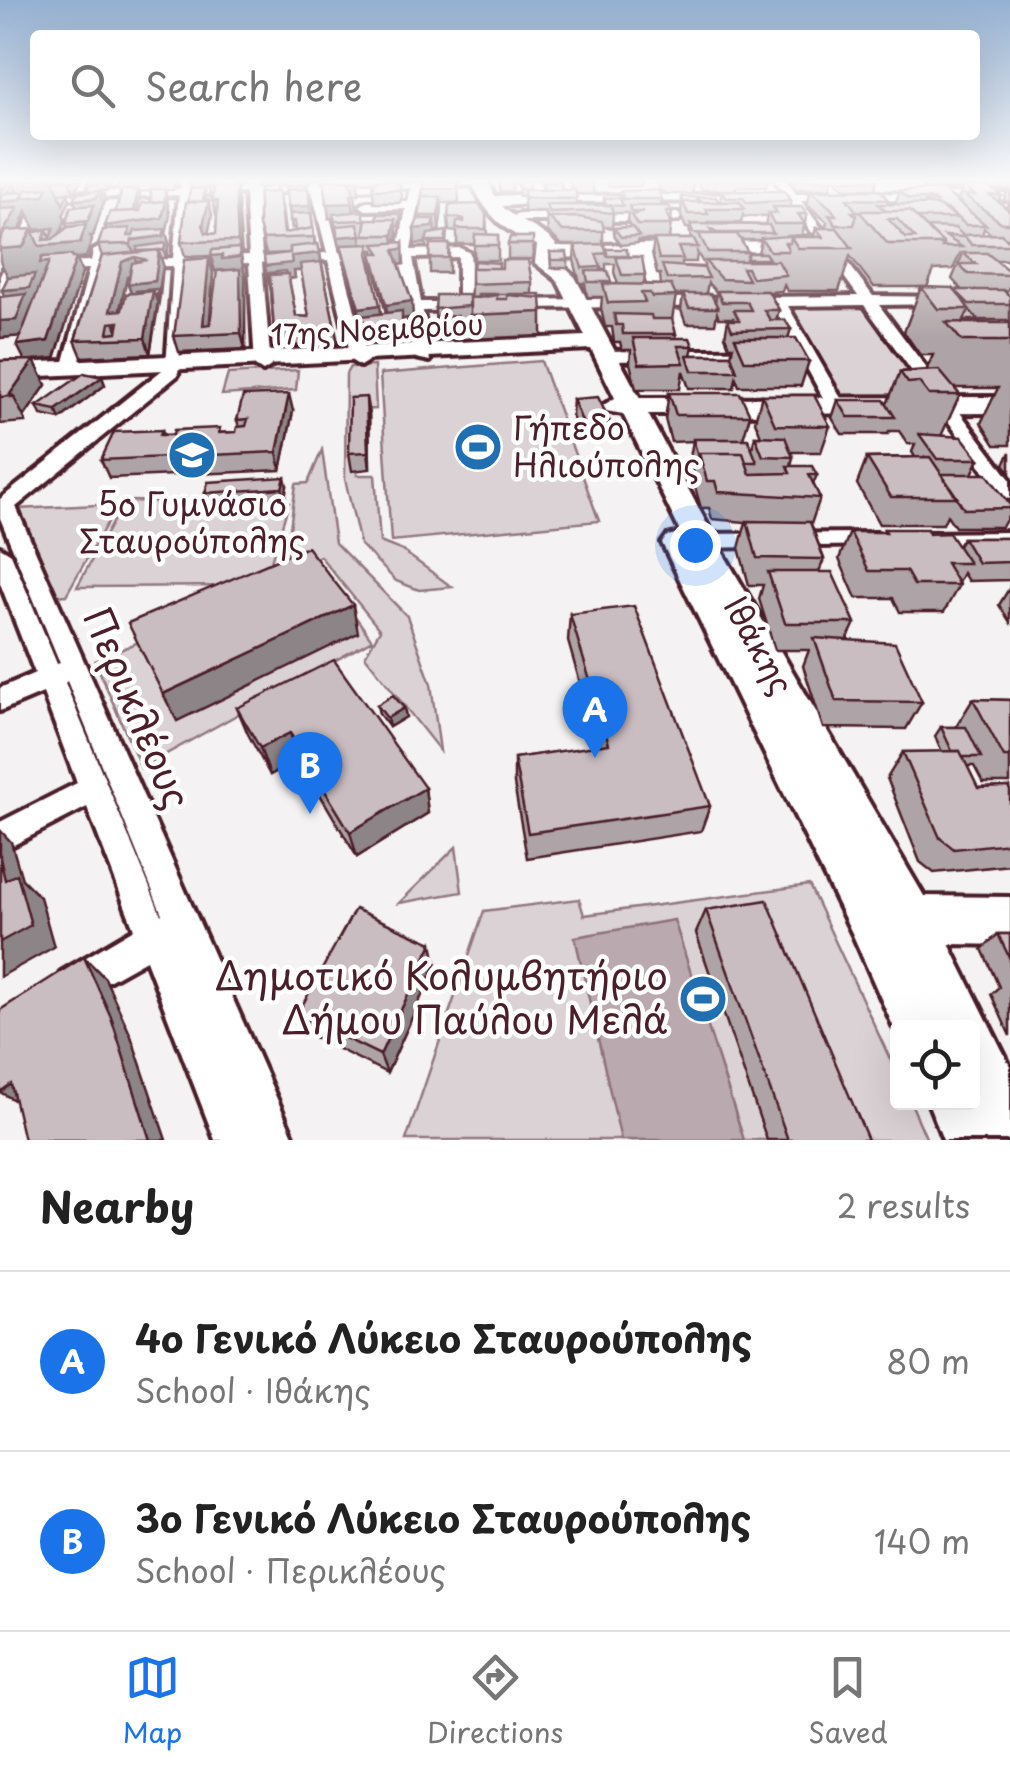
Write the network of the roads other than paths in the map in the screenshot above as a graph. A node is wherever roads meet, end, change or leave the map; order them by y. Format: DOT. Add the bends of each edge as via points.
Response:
graph roads {
  1 [pos="26,233"];
  2 [pos="105,233"];
  3 [pos="182,233"];
  4 [pos="254,233"];
  5 [pos="328,233"];
  6 [pos="407,233"];
  7 [pos="521,233"];
  8 [pos="531,233"];
  9 [pos="683,233"];
  10 [pos="826,233"];
  11 [pos="836,244"];
  12 [pos="960,245"];
  13 [pos="688,246"];
  14 [pos="1006,249"];
  15 [pos="644,252"];
  16 [pos="408,253"];
  17 [pos="546,254"];
  18 [pos="334,256"];
  19 [pos="256,260"];
  20 [pos="180,262"];
  21 [pos="97,264"];
  22 [pos="7,268"];
  23 [pos="0,297"];
  24 [pos="957,300"];
  25 [pos="778,301"];
  26 [pos="868,301"];
  27 [pos="660,302"];
  28 [pos="569,303"];
  29 [pos="502,304"];
  30 [pos="484,305"];
  31 [pos="464,306"];
  32 [pos="414,307"];
  33 [pos="891,331"];
  34 [pos="910,331"];
  35 [pos="592,348"];
  36 [pos="423,354"];
  37 [pos="808,354"];
  38 [pos="359,357"];
  39 [pos="263,362"];
  40 [pos="916,365"];
  41 [pos="934,365"];
  42 [pos="167,367"];
  43 [pos="70,369"];
  44 [pos="0,371"];
  45 [pos="836,405"];
  46 [pos="945,405"];
  47 [pos="622,406"];
  48 [pos="1010,406"];
  49 [pos="981,454"];
  50 [pos="1010,454"];
  51 [pos="1010,493"];
  52 [pos="2,500"];
  53 [pos="1010,539"];
  54 [pos="688,541"];
  55 [pos="3,573"];
  56 [pos="63,672"];
  57 [pos="0,700"];
  58 [pos="94,788"];
  59 [pos="0,838"];
  60 [pos="890,918"];
  61 [pos="1010,921"];
  62 [pos="167,928"];
  63 [pos="51,998"];
  64 [pos="918,1020"];
  65 [pos="958,1020"];
  66 [pos="980,1063"];
  67 [pos="959,1110"];
  68 [pos="1010,1125"];
  69 [pos="235,1140"];
  70 [pos="275,1140"];
  71 [pos="972,1140"];
  1 -- 22 [label="street"];
  2 -- 21 [label="street"];
  3 -- 20 [label="street"];
  4 -- 19 [label="street"];
  5 -- 18 [label="street"];
  6 -- 16 [label="street"];
  7 -- 17 [label="street, Ιθάκης"];
  8 -- 17 [label="street, Ιθάκης"];
  9 -- 13 [label="street"];
  10 -- 11 [label="street"];
  11 -- 13 [label="street"];
  11 -- 26 [label="street"];
  12 -- 14 [label="street"];
  13 -- 15 [label="street"];
  15 -- 17 [label="street"];
  15 -- 27 [label="street"];
  16 -- 18 [label="street"];
  16 -- 31 [label="street" via="464,252"];
  16 -- 32 [label="street"];
  17 -- 28 [label="street, Ιθάκης" via="566,278"];
  18 -- 19 [label="street"];
  18 -- 38 [label="street"];
  19 -- 20 [label="street"];
  19 -- 39 [label="street"];
  20 -- 21 [label="street"];
  20 -- 42 [label="street"];
  21 -- 22 [label="street"];
  21 -- 43 [label="street"];
  22 -- 23 [label="street"];
  24 -- 26 [label="street"];
  25 -- 26 [label="street"];
  25 -- 27 [label="street"];
  25 -- 37 [label="street"];
  26 -- 33 [label="street"];
  27 -- 28 [label="street"];
  28 -- 29 [label="street"];
  28 -- 35 [label="street, Ιθάκης"];
  30 -- 31 [label="street"];
  31 -- 32 [label="street"];
  32 -- 36 [label="street"];
  33 -- 34 [label="street"];
  33 -- 40 [label="street"];
  35 -- 36 [label="street, 17ης Νοεμβρίου"];
  35 -- 37 [label="street"];
  35 -- 47 [label="street, Ιθάκης"];
  36 -- 38 [label="street, 17ης Νοεμβρίου"];
  37 -- 45 [label="street"];
  38 -- 39 [label="street, 17ης Νοεμβρίου"];
  39 -- 42 [label="street, 17ης Νοεμβρίου"];
  40 -- 41 [label="street"];
  40 -- 46 [label="street"];
  42 -- 43 [label="street, 17ης Νοεμβρίου"];
  42 -- 52 [label="street, Περικλέους"];
  43 -- 44 [label="street, 17ης Νοεμβρίου"];
  45 -- 46 [label="street"];
  45 -- 47 [label="street"];
  46 -- 48 [label="street"];
  46 -- 49 [label="street"];
  47 -- 54 [label="street, Ιθάκης"];
  49 -- 50 [label="street"];
  49 -- 51 [label="street"];
  52 -- 56 [label="street, Περικλέους"];
  53 -- 54 [label="street"];
  54 -- 60 [label="street, Ιθάκης"];
  55 -- 56 [label="street, Περικλέους"];
  56 -- 57 [label="street"];
  56 -- 58 [label="street, Περικλέους"];
  56 -- 62 [label="street, Περικλέους"];
  58 -- 59 [label="street"];
  58 -- 62 [label="street, Περικλέους"];
  60 -- 61 [label="street"];
  60 -- 64 [label="street, Ιθάκης"];
  60 -- 65 [label="street, Ιθάκης"];
  62 -- 63 [label="street"];
  62 -- 69 [label="street, Περικλέους"];
  62 -- 70 [label="street, Περικλέους"];
  66 -- 68 [label="street"];
  67 -- 71 [label="street"];
}
